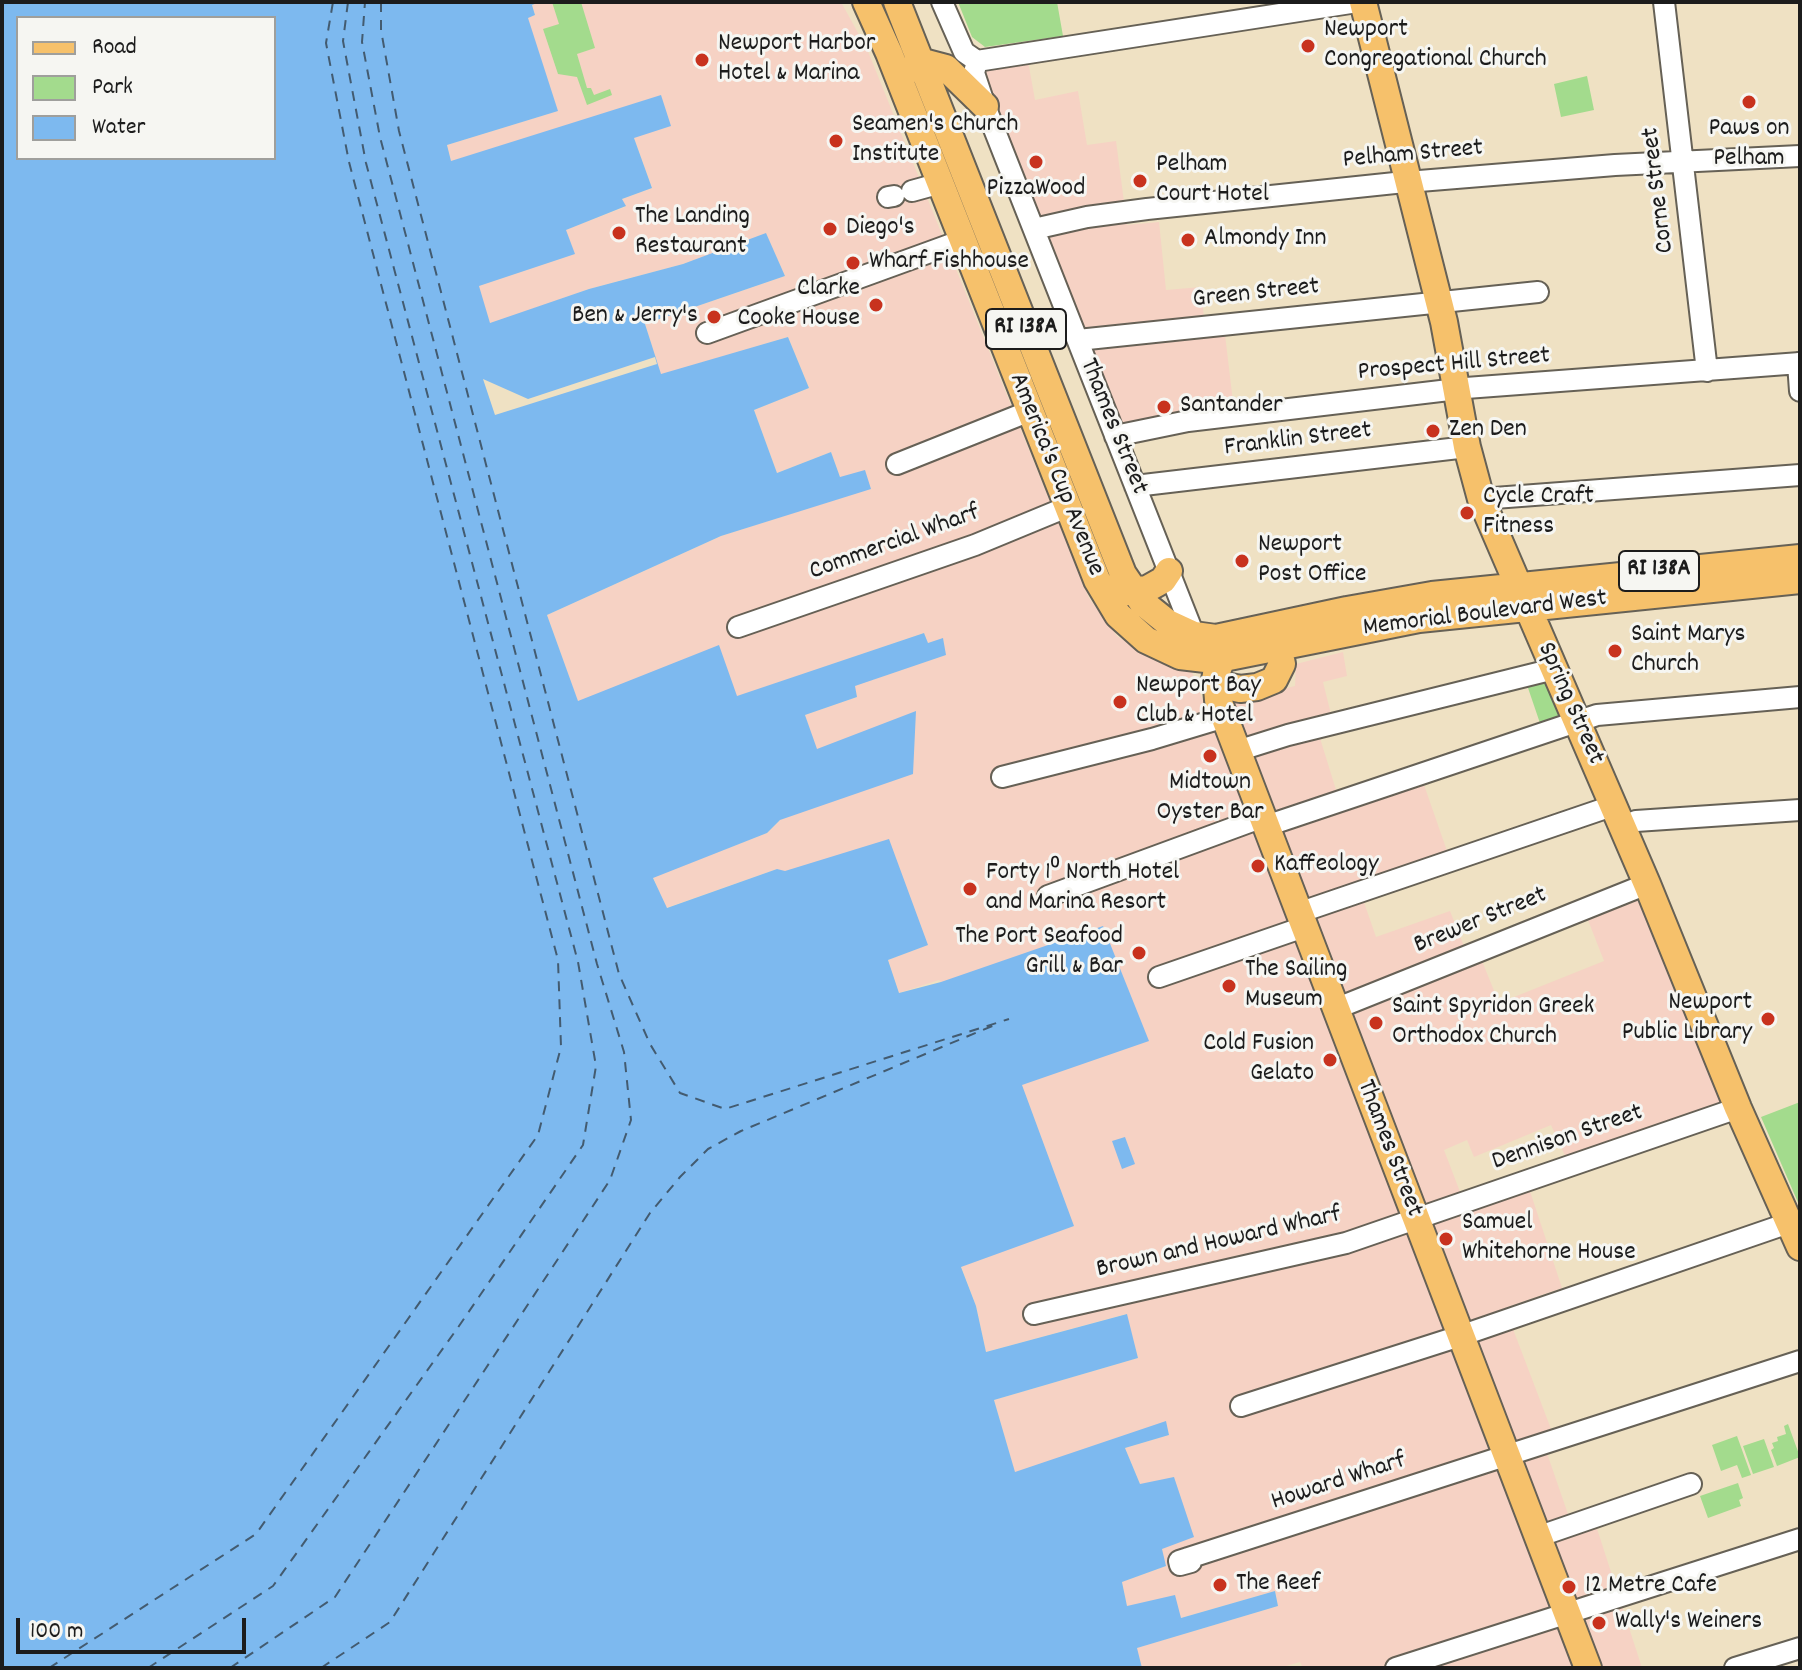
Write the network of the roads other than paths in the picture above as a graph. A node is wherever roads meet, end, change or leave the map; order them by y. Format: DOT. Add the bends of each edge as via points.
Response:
graph roads {
  1 [pos="866,2"];
  2 [pos="897,2"];
  3 [pos="942,2"];
  4 [pos="1357,2"];
  5 [pos="1363,2"];
  6 [pos="1664,2"];
  7 [pos="977,61"];
  8 [pos="923,64"];
  9 [pos="897,74"];
  10 [pos="985,106"];
  11 [pos="1800,156"];
  12 [pos="1683,161"];
  13 [pos="1409,182"];
  14 [pos="941,183"];
  15 [pos="898,194"];
  16 [pos="1034,229"];
  17 [pos="963,240"];
  18 [pos="1538,292"];
  19 [pos="1439,302"];
  20 [pos="707,333"];
  21 [pos="1078,340"];
  22 [pos="1799,363"];
  23 [pos="1707,371"];
  24 [pos="1457,390"];
  25 [pos="1800,391"];
  26 [pos="1030,411"];
  27 [pos="1115,436"];
  28 [pos="1467,447"];
  29 [pos="897,464"];
  30 [pos="1800,475"];
  31 [pos="1135,486"];
  32 [pos="1481,499"];
  33 [pos="1067,507"];
  34 [pos="1800,558"];
  35 [pos="1169,571"];
  36 [pos="1800,580"];
  37 [pos="1099,586"];
  38 [pos="1134,592"];
  39 [pos="1523,596"];
  40 [pos="738,627"];
  41 [pos="1242,633"];
  42 [pos="1194,635"];
  43 [pos="1277,636"];
  44 [pos="1217,669"];
  45 [pos="1554,669"];
  46 [pos="1800,697"];
  47 [pos="1225,717"];
  48 [pos="1577,721"];
  49 [pos="1237,751"];
  50 [pos="1002,777"];
  51 [pos="1800,810"];
  52 [pos="1617,816"];
  53 [pos="1264,822"];
  54 [pos="1647,884"];
  55 [pos="1048,896"];
  56 [pos="1301,920"];
  57 [pos="1159,977"];
  58 [pos="1335,1009"];
  59 [pos="1738,1108"];
  60 [pos="1415,1220"];
  61 [pos="1796,1232"];
  62 [pos="1034,1314"];
  63 [pos="1460,1336"];
  64 [pos="1800,1361"];
  65 [pos="1241,1406"];
  66 [pos="1507,1456"];
  67 [pos="1691,1484"];
  68 [pos="1537,1537"];
  69 [pos="1800,1539"];
  70 [pos="1188,1558"];
  71 [pos="1567,1616"];
  72 [pos="1800,1648"];
  73 [pos="1451,1660"];
  74 [pos="1396,1668"];
  75 [pos="1588,1668"];
  76 [pos="1735,1668"];
  1 -- 9 [label="main road, America's Cup Avenue / RI 138A"];
  2 -- 8 [label="main road, America's Cup Avenue / RI 138A"];
  3 -- 7 [label="street, Thames Street" via="964,52"];
  4 -- 7 [label="street"];
  5 -- 13 [label="main road, Spring Street"];
  6 -- 12 [label="street, Corne Street"];
  7 -- 10 [label="street, Thames Street" via="974,73"];
  8 -- 9 [label="main road"];
  8 -- 10 [label="main road" via="949,70"];
  8 -- 38 [label="main road, America's Cup Avenue / RI 138A"];
  9 -- 14 [label="main road, America's Cup Avenue / RI 138A"];
  10 -- 16 [label="street, Thames Street"];
  11 -- 12 [label="street, Pelham Street"];
  12 -- 13 [label="street, Pelham Street"];
  12 -- 23 [label="street, Corne Street"];
  13 -- 16 [label="street, Pelham Street" via="1147,209"];
  13 -- 19 [label="main road, Spring Street"];
  14 -- 15 [label="street"];
  14 -- 17 [label="main road, America's Cup Avenue / RI 138A"];
  16 -- 21 [label="street, Thames Street"];
  17 -- 20 [label="street"];
  17 -- 26 [label="main road, America's Cup Avenue / RI 138A"];
  18 -- 19 [label="street, Green Street"];
  19 -- 21 [label="street, Green Street"];
  19 -- 24 [label="main road, Spring Street"];
  21 -- 27 [label="street, Thames Street"];
  22 -- 23 [label="street, Prospect Hill Street"];
  22 -- 25 [label="street"];
  23 -- 24 [label="street, Prospect Hill Street"];
  24 -- 27 [label="street, Prospect Hill Street" via="1188,421"];
  24 -- 28 [label="main road, Spring Street"];
  26 -- 29 [label="street"];
  26 -- 33 [label="main road, America's Cup Avenue / RI 138A"];
  27 -- 31 [label="street, Thames Street"];
  28 -- 31 [label="street, Franklin Street"];
  28 -- 32 [label="main road, Spring Street"];
  30 -- 32 [label="street"];
  31 -- 35 [label="street, Thames Street"];
  32 -- 39 [label="main road, Spring Street"];
  33 -- 37 [label="main road, America's Cup Avenue / RI 138A"];
  33 -- 40 [label="street, Commercial Wharf" via="975,545"];
  34 -- 39 [label="main road, Memorial Boulevard West / RI 138A"];
  35 -- 38 [label="main road" via="1159,583"];
  35 -- 42 [label="street, Thames Street"];
  36 -- 39 [label="main road, Memorial Boulevard West / RI 138A"];
  37 -- 38 [label="main road"];
  37 -- 44 [label="main road, America's Cup Avenue / RI 138A" via="1122,620 1152,643"];
  38 -- 42 [label="main road, America's Cup Avenue / RI 138A" via="1162,619"];
  39 -- 43 [label="main road, Memorial Boulevard West / RI 138A" via="1390,624"];
  39 -- 45 [label="main road, Spring Street"];
  41 -- 42 [label="main road, America's Cup Avenue / RI 138A"];
  41 -- 43 [label="main road, Memorial Boulevard West / RI 138A"];
  41 -- 44 [label="main road" via="1227,646"];
  43 -- 44 [label="main road" via="1282,668 1269,683 1240,689 1223,685"];
  44 -- 47 [label="main road, Thames Street" via="1216,692"];
  45 -- 48 [label="main road, Spring Street"];
  45 -- 49 [label="street"];
  46 -- 48 [label="street"];
  47 -- 49 [label="main road, Thames Street"];
  47 -- 50 [label="street"];
  48 -- 52 [label="main road, Spring Street"];
  48 -- 53 [label="street"];
  49 -- 53 [label="main road, Thames Street"];
  51 -- 52 [label="street" via="1636,821"];
  52 -- 54 [label="main road, Spring Street"];
  52 -- 56 [label="street"];
  53 -- 55 [label="street"];
  53 -- 56 [label="main road, Thames Street"];
  54 -- 58 [label="street, Brewer Street"];
  54 -- 59 [label="main road, Spring Street" via="1655,929"];
  56 -- 57 [label="street"];
  56 -- 58 [label="main road, Thames Street"];
  58 -- 60 [label="main road, Thames Street"];
  59 -- 60 [label="street, Dennison Street"];
  59 -- 61 [label="main road, Spring Street"];
  60 -- 62 [label="street, Brown and Howard Wharf" via="1346,1243"];
  60 -- 63 [label="main road, Thames Street"];
  61 -- 63 [label="street"];
  63 -- 65 [label="street"];
  63 -- 66 [label="main road, Thames Street"];
  64 -- 66 [label="street, Howard Wharf"];
  66 -- 68 [label="main road, Thames Street"];
  66 -- 70 [label="street, Howard Wharf"];
  67 -- 68 [label="street"];
  68 -- 71 [label="main road, Thames Street"];
  69 -- 71 [label="street"];
  71 -- 73 [label="street"];
  71 -- 75 [label="main road, Thames Street"];
  72 -- 76 [label="street"];
  73 -- 74 [label="street"];
}
